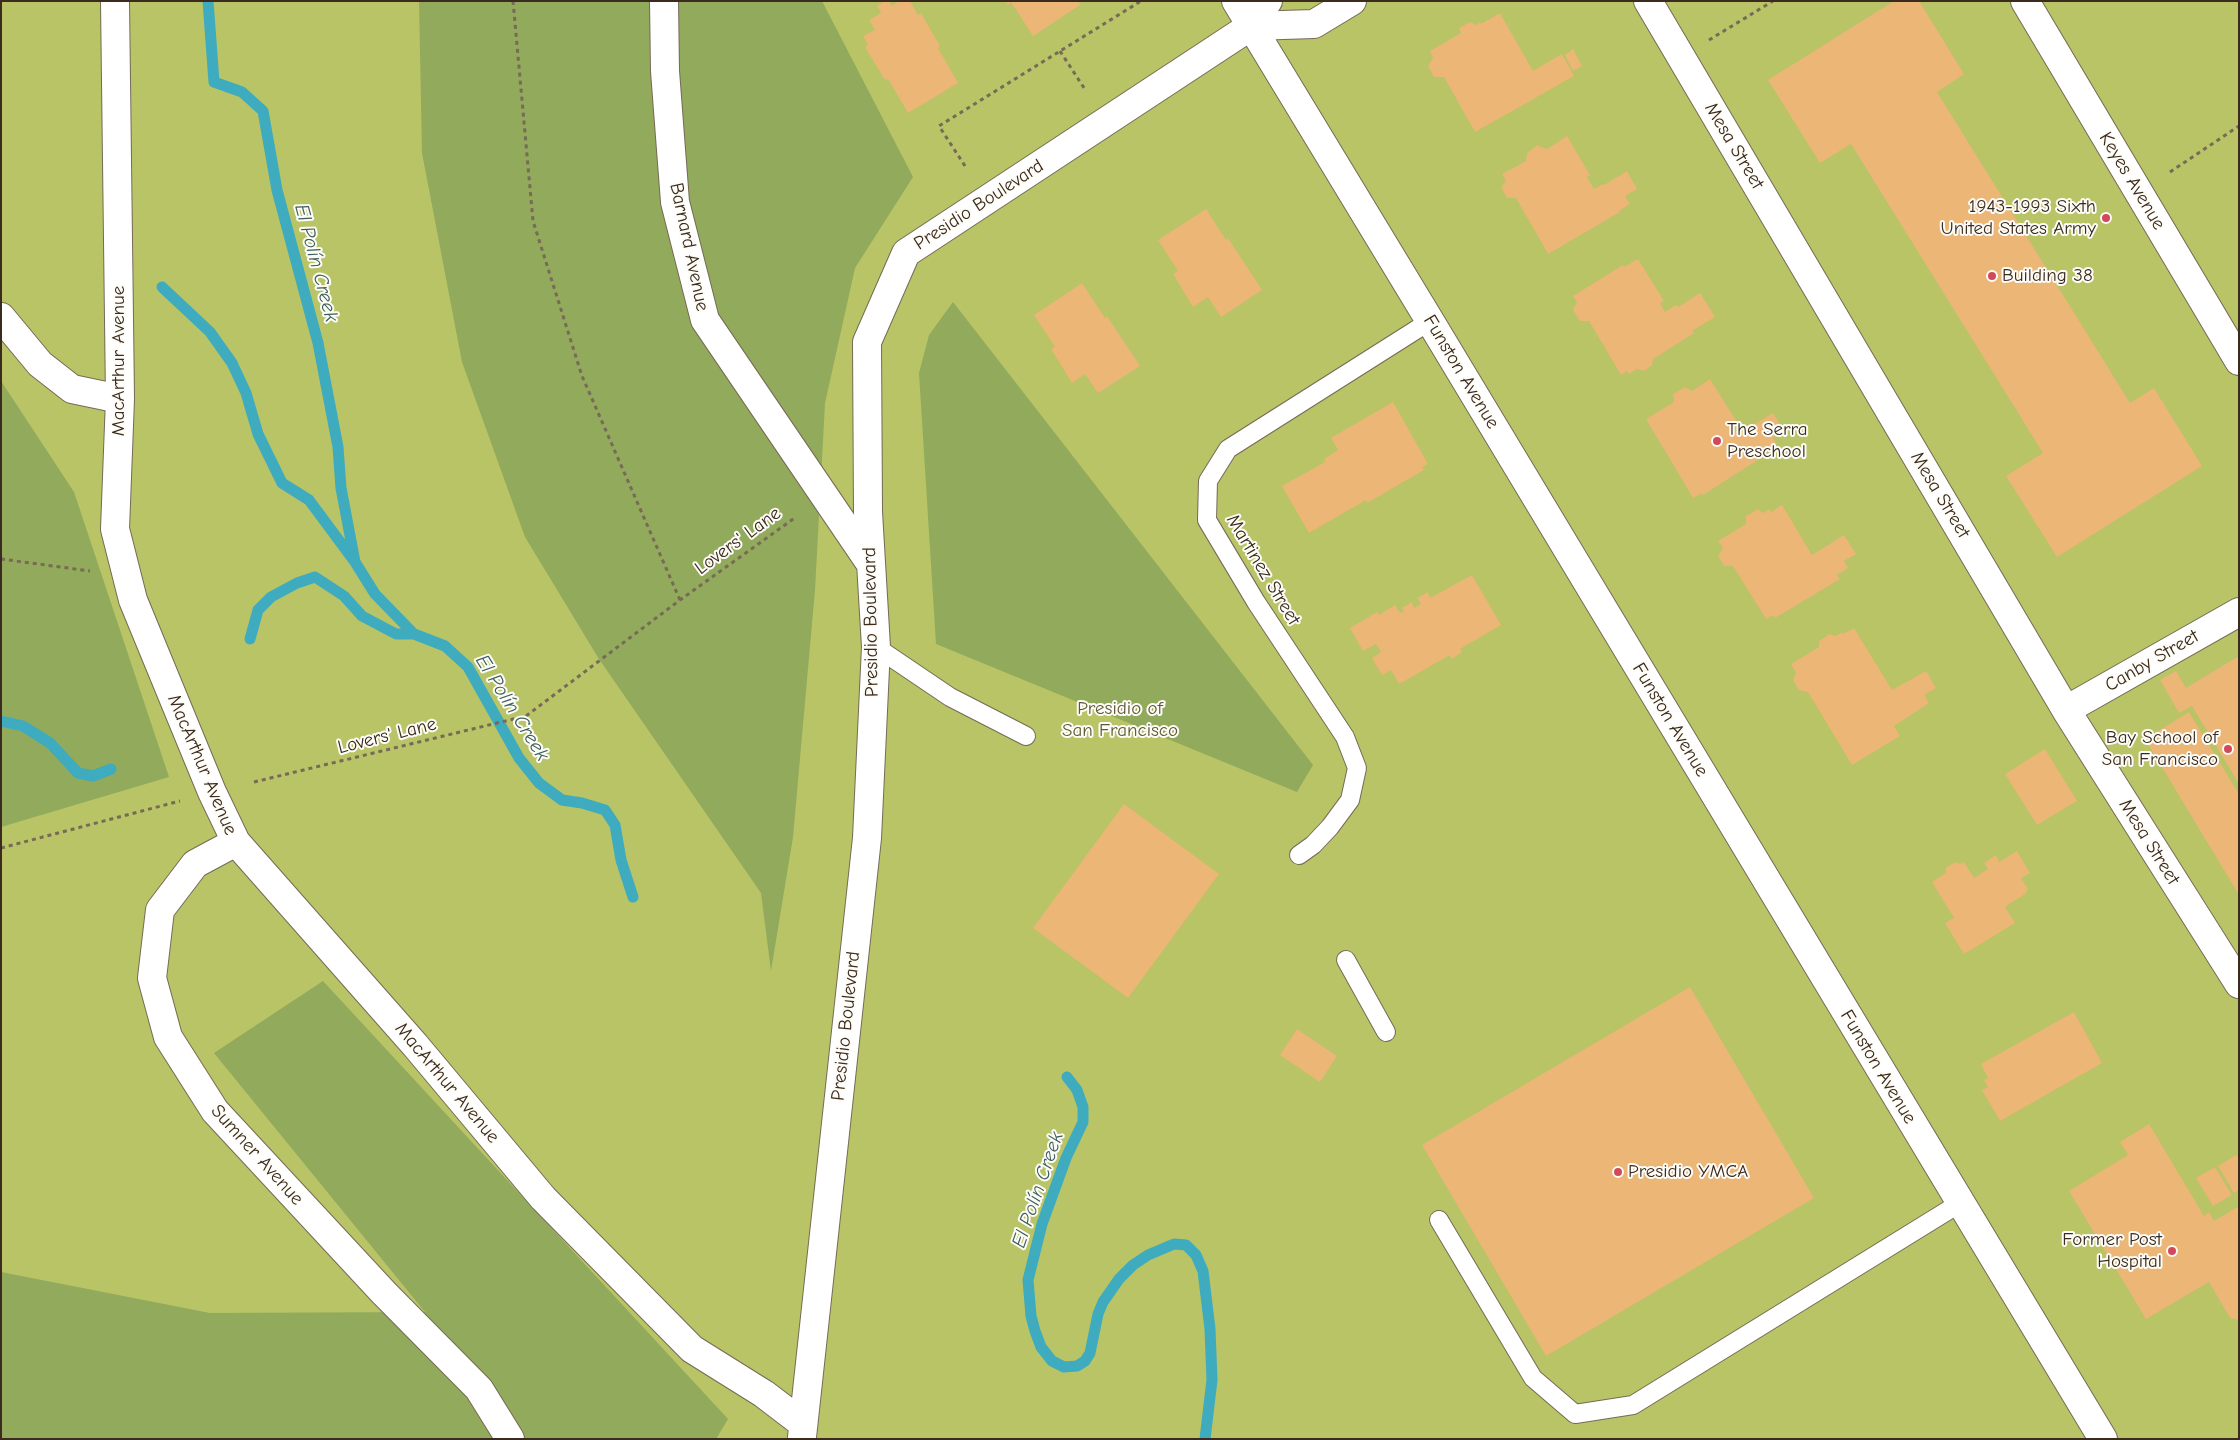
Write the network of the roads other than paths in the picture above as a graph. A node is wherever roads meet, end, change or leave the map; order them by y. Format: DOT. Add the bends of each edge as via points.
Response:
graph roads {
  1 [pos="116,1"];
  2 [pos="664,1"];
  3 [pos="1236,1"];
  4 [pos="1268,1"];
  5 [pos="1352,1"];
  6 [pos="1648,1"];
  7 [pos="2025,1"];
  8 [pos="1251,26"];
  9 [pos="1,317"];
  10 [pos="1430,321"];
  11 [pos="2239,361"];
  12 [pos="120,399"];
  13 [pos="870,563"];
  14 [pos="2239,612"];
  15 [pos="876,647"];
  16 [pos="2066,710"];
  17 [pos="1026,736"];
  18 [pos="236,842"];
  19 [pos="1299,855"];
  20 [pos="1346,960"];
  21 [pos="2239,984"];
  22 [pos="1386,1032"];
  23 [pos="1960,1203"];
  24 [pos="1440,1220"];
  25 [pos="802,1431"];
  26 [pos="510,1439"];
  27 [pos="2103,1439"];
  1 -- 12 [label="street, MacArthur Avenue"];
  2 -- 13 [label="street, Barnard Avenue" via="665,71 675,202 705,320"];
  3 -- 8 [label="street, Funston Avenue"];
  4 -- 8 [label="street, Presidio Boulevard"];
  5 -- 8 [label="street" via="1314,24"];
  6 -- 16 [label="street, Mesa Street"];
  7 -- 11 [label="street, Keyes Avenue"];
  8 -- 10 [label="street, Funston Avenue"];
  8 -- 13 [label="street, Presidio Boulevard" via="906,252 867,342"];
  9 -- 12 [label="street" via="40,364 72,389"];
  10 -- 19 [label="lane, Martinez Street" via="1228,449 1208,481 1207,520 1256,602 1345,737 1357,768 1350,800 1330,827"];
  10 -- 23 [label="street, Funston Avenue"];
  12 -- 18 [label="street, MacArthur Avenue" via="115,529 125,574 204,774"];
  13 -- 15 [label="street, Presidio Boulevard"];
  14 -- 16 [label="street, Canby Street"];
  15 -- 17 [label="lane" via="950,697"];
  15 -- 25 [label="street, Presidio Boulevard" via="867,838"];
  16 -- 21 [label="street, Mesa Street"];
  18 -- 25 [label="street, MacArthur Avenue" via="416,1045 543,1198 692,1349 751,1385"];
  18 -- 26 [label="street, Sumner Avenue" via="195,864 160,910 152,978 168,1037 215,1111 384,1293 479,1389"];
  20 -- 22 [label="lane"];
  23 -- 24 [label="lane" via="1634,1405 1575,1414 1533,1378"];
  23 -- 27 [label="street, Funston Avenue"];
}
